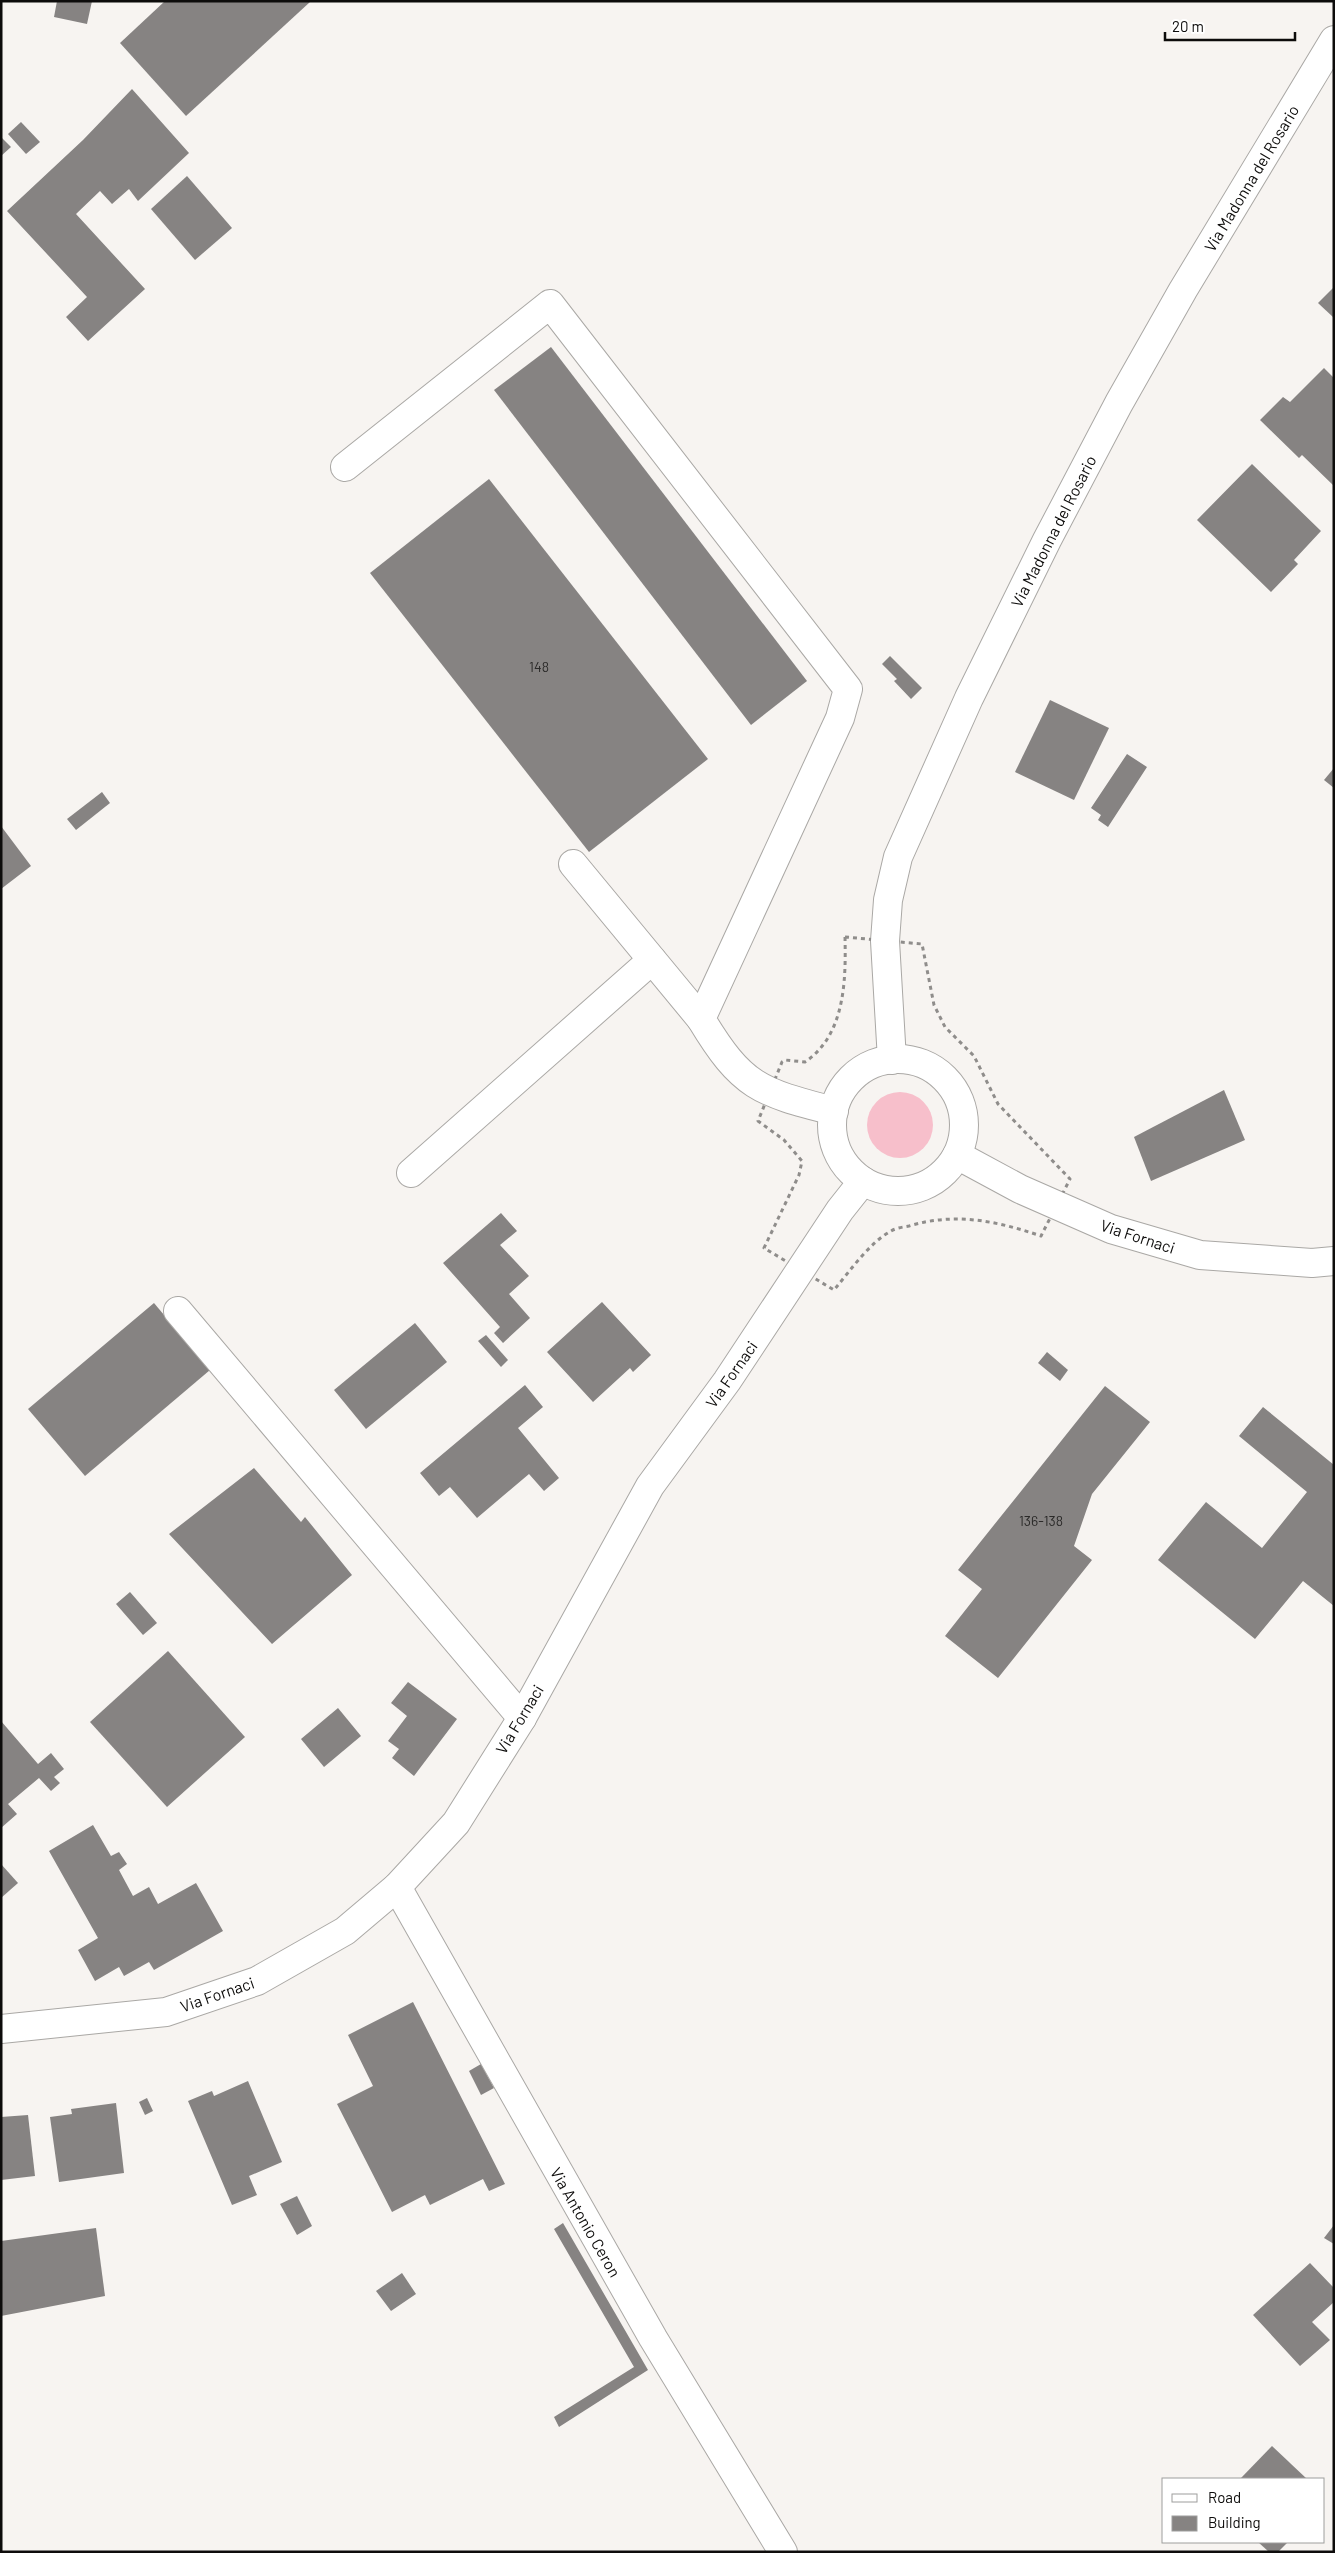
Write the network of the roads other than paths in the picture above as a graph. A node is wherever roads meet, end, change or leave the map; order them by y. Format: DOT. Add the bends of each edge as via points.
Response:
graph roads {
  1 [pos="1334,40"];
  2 [pos="345,467"];
  3 [pos="573,864"];
  4 [pos="652,960"];
  5 [pos="702,1019"];
  6 [pos="892,1060"];
  7 [pos="834,1110"];
  8 [pos="957,1155"];
  9 [pos="411,1173"];
  10 [pos="863,1181"];
  11 [pos="1334,1261"];
  12 [pos="178,1310"];
  13 [pos="522,1718"];
  14 [pos="397,1888"];
  15 [pos="1,2029"];
  16 [pos="783,2552"];
  1 -- 6 [label="street, Via Madonna del Rosario" via="1183,290 1119,403 1046,540 969,698 898,857 888,900 884,941"];
  2 -- 5 [label="street" via="550,304 848,689 840,718"];
  3 -- 4 [label="street"];
  4 -- 5 [label="street"];
  4 -- 9 [label="street"];
  5 -- 7 [label="street" via="720,1050 746,1079 769,1093"];
  6 -- 7 [label="street" via="862,1070 849,1081"];
  6 -- 8 [label="street" via="926,1065 952,1088 964,1120 963,1138"];
  7 -- 10 [label="street" via="832,1125 837,1149 850,1170"];
  8 -- 10 [label="street" via="932,1182 915,1189 897,1191"];
  8 -- 11 [label="street, Via Fornaci" via="1110,1229 1200,1255 1312,1263"];
  10 -- 13 [label="street, Via Fornaci" via="840,1210 727,1381 650,1486"];
  12 -- 13 [label="street"];
  13 -- 14 [label="street, Via Fornaci" via="456,1823"];
  14 -- 15 [label="street, Via Fornaci" via="345,1930 257,1981 166,2012"];
  14 -- 16 [label="street, Via Antonio Ceron" via="652,2338"];
}
